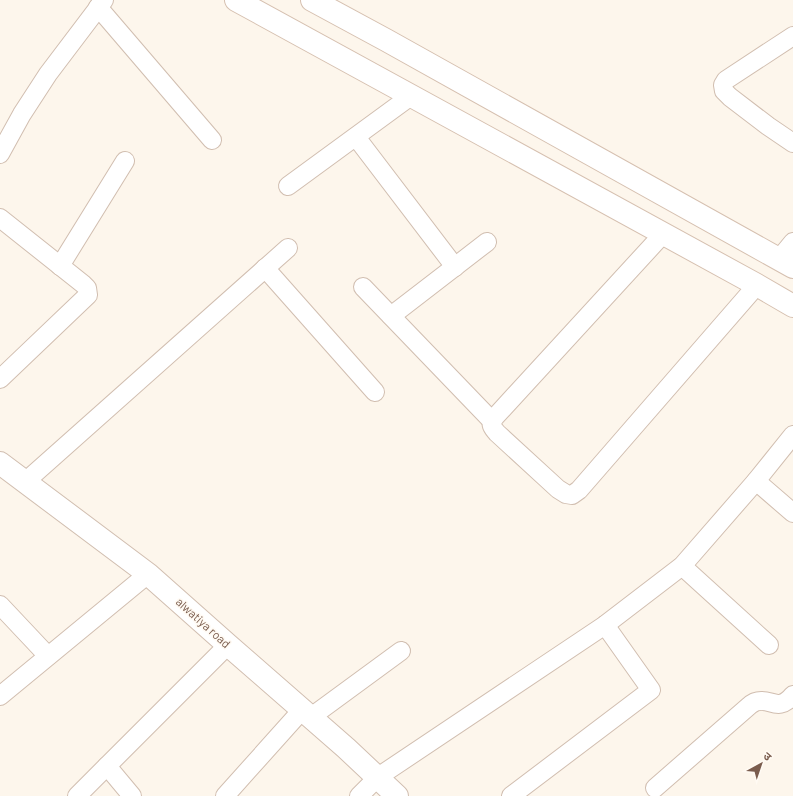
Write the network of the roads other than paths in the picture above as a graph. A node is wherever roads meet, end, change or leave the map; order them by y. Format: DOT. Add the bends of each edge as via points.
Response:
graph roads {
  1 [pos="236,0"];
  2 [pos="312,0"];
  3 [pos="101,3"];
  4 [pos="793,36"];
  5 [pos="411,96"];
  6 [pos="356,137"];
  7 [pos="212,140"];
  8 [pos="793,143"];
  9 [pos="0,154"];
  10 [pos="125,160"];
  11 [pos="288,186"];
  12 [pos="0,218"];
  13 [pos="663,234"];
  14 [pos="487,242"];
  15 [pos="793,242"];
  16 [pos="288,248"];
  17 [pos="786,263"];
  18 [pos="60,266"];
  19 [pos="455,267"];
  20 [pos="265,268"];
  21 [pos="757,285"];
  22 [pos="363,287"];
  23 [pos="793,306"];
  24 [pos="391,316"];
  25 [pos="0,379"];
  26 [pos="375,392"];
  27 [pos="492,421"];
  28 [pos="793,435"];
  29 [pos="0,463"];
  30 [pos="25,482"];
  31 [pos="756,482"];
  32 [pos="793,513"];
  33 [pos="682,566"];
  34 [pos="148,574"];
  35 [pos="0,605"];
  36 [pos="605,625"];
  37 [pos="228,645"];
  38 [pos="769,645"];
  39 [pos="401,650"];
  40 [pos="48,656"];
  41 [pos="793,695"];
  42 [pos="0,696"];
  43 [pos="306,714"];
  44 [pos="107,766"];
  45 [pos="378,777"];
  46 [pos="655,788"];
  47 [pos="77,796"];
  48 [pos="132,796"];
  49 [pos="225,796"];
  50 [pos="359,796"];
  51 [pos="397,796"];
  52 [pos="511,796"];
  1 -- 5 [label="main road"];
  2 -- 17 [label="main road"];
  3 -- 7 [label="street"];
  3 -- 9 [label="street" via="48,74"];
  4 -- 8 [label="street" via="726,80 723,85 724,91 730,97"];
  5 -- 6 [label="street"];
  5 -- 13 [label="main road"];
  6 -- 11 [label="street"];
  6 -- 19 [label="street"];
  10 -- 18 [label="street"];
  12 -- 18 [label="street"];
  13 -- 21 [label="main road"];
  13 -- 27 [label="street"];
  14 -- 19 [label="street"];
  15 -- 17 [label="street"];
  16 -- 20 [label="street"];
  18 -- 25 [label="street" via="87,288 88,295"];
  19 -- 24 [label="street"];
  20 -- 26 [label="street"];
  20 -- 30 [label="street"];
  21 -- 23 [label="main road"];
  21 -- 27 [label="street" via="572,495 558,490 497,433 492,427"];
  22 -- 24 [label="street"];
  24 -- 27 [label="street"];
  28 -- 31 [label="street"];
  29 -- 30 [label="main road, alwatiya road"];
  30 -- 34 [label="main road, alwatiya road"];
  31 -- 32 [label="street"];
  31 -- 33 [label="street"];
  33 -- 36 [label="street"];
  33 -- 38 [label="street"];
  34 -- 37 [label="main road, alwatiya road"];
  34 -- 40 [label="street"];
  35 -- 40 [label="street"];
  36 -- 45 [label="street"];
  36 -- 52 [label="street" via="651,690"];
  37 -- 43 [label="main road, alwatiya road"];
  37 -- 44 [label="street"];
  39 -- 43 [label="street"];
  40 -- 42 [label="street"];
  41 -- 46 [label="street" via="783,704 762,701 749,706"];
  43 -- 45 [label="main road, alwatiya road"];
  43 -- 49 [label="street"];
  44 -- 47 [label="street"];
  44 -- 48 [label="street"];
  45 -- 50 [label="street"];
  45 -- 51 [label="main road, alwatiya road"];
}
